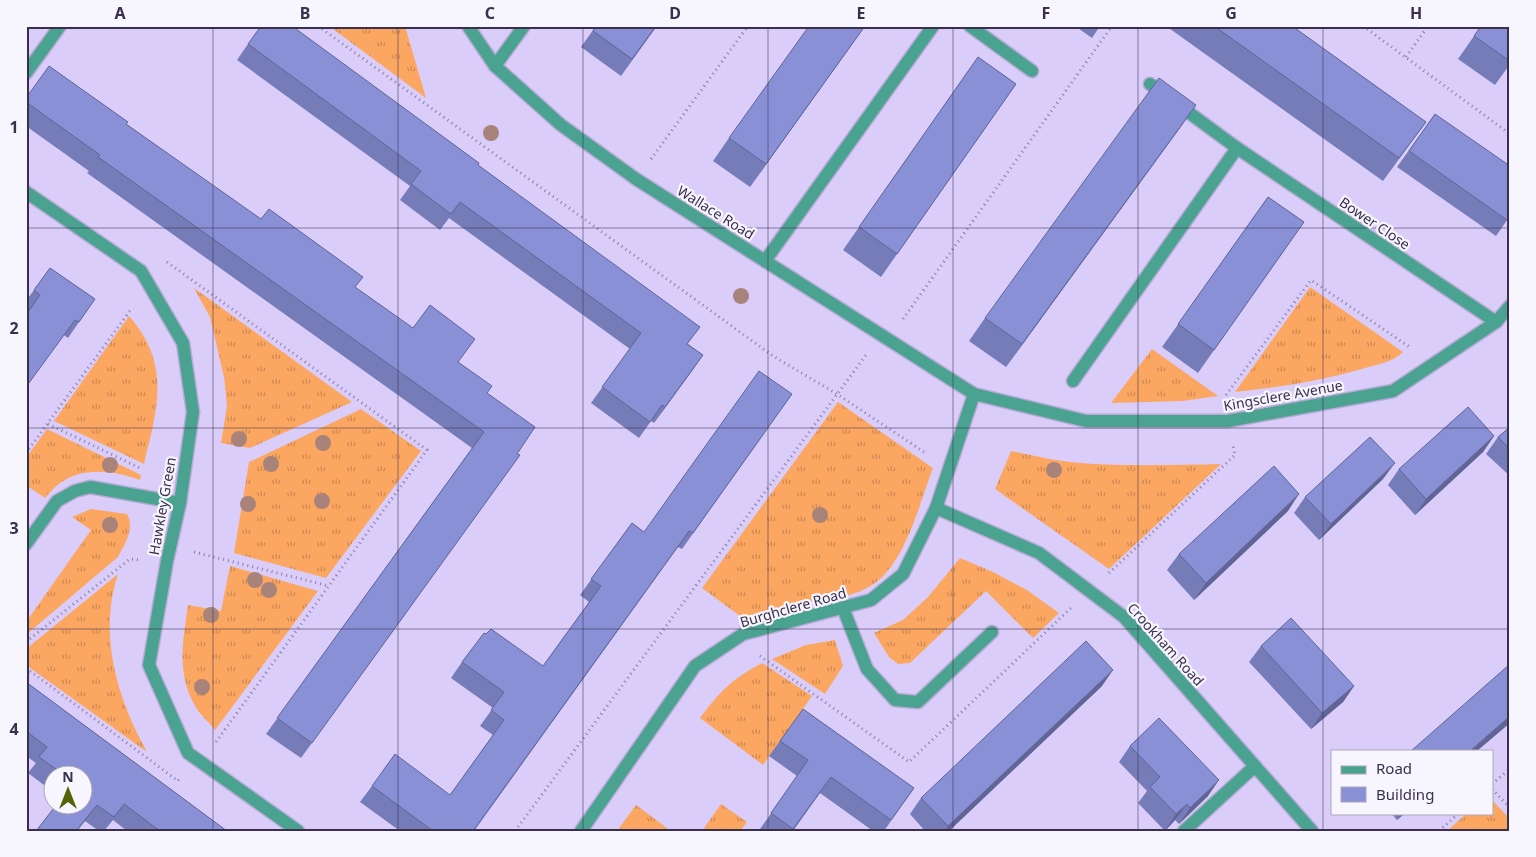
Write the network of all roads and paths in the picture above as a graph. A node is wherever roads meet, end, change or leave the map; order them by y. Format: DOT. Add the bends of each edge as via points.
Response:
graph roads {
  1 [pos="60,26"];
  2 [pos="318,26"];
  3 [pos="468,26"];
  4 [pos="524,26"];
  5 [pos="748,26"];
  6 [pos="933,26"];
  7 [pos="970,26"];
  8 [pos="1112,26"];
  9 [pos="1363,26"];
  10 [pos="1428,26"];
  11 [pos="1406,57"];
  12 [pos="494,66"];
  13 [pos="1032,71"];
  14 [pos="26,73"];
  15 [pos="1150,84"];
  16 [pos="1509,132"];
  17 [pos="1237,148"];
  18 [pos="636,180"];
  19 [pos="26,192"];
  20 [pos="765,261"];
  21 [pos="140,271"];
  22 [pos="149,285"];
  23 [pos="1510,306"];
  24 [pos="1496,322"];
  25 [pos="881,334"];
  26 [pos="1434,364"];
  27 [pos="1073,381"];
  28 [pos="837,394"];
  29 [pos="974,394"];
  30 [pos="1228,421"];
  31 [pos="48,424"];
  32 [pos="26,453"];
  33 [pos="949,469"];
  34 [pos="184,475"];
  35 [pos="180,503"];
  36 [pos="936,508"];
  37 [pos="26,544"];
  38 [pos="170,546"];
  39 [pos="167,561"];
  40 [pos="329,586"];
  41 [pos="1090,591"];
  42 [pos="843,608"];
  43 [pos="992,632"];
  44 [pos="26,642"];
  45 [pos="26,668"];
  46 [pos="196,759"];
  47 [pos="1255,766"];
  48 [pos="1510,768"];
  49 [pos="1494,782"];
  50 [pos="1494,791"];
  51 [pos="1510,808"];
  52 [pos="1458,814"];
  53 [pos="298,831"];
  54 [pos="515,831"];
  55 [pos="580,831"];
  56 [pos="1184,831"];
  57 [pos="1312,831"];
  58 [pos="1439,831"];
  1 -- 14 [label="street"];
  2 -- 28 [label="path" via="773,356"];
  3 -- 12 [label="street, Wallace Road"];
  4 -- 12 [label="street"];
  5 -- 18 [label="path"];
  6 -- 20 [label="street"];
  7 -- 13 [label="street"];
  8 -- 25 [label="path" via="898,326"];
  9 -- 11 [label="path"];
  10 -- 11 [label="path"];
  11 -- 16 [label="path"];
  12 -- 18 [label="street, Wallace Road" via="561,124"];
  15 -- 17 [label="street, Bower Close"];
  17 -- 24 [label="street, Bower Close"];
  17 -- 27 [label="street"];
  18 -- 20 [label="street, Wallace Road"];
  19 -- 21 [label="street, Hawkley Green"];
  20 -- 25 [label="street, Wallace Road"];
  21 -- 22 [label="street, Hawkley Green"];
  21 -- 40 [label="path" via="158,256 427,450"];
  22 -- 31 [label="path"];
  22 -- 34 [label="street, Hawkley Green" via="183,343 193,412"];
  23 -- 24 [label="street, Kingsclere Avenue"];
  24 -- 26 [label="street, Kingsclere Avenue"];
  25 -- 28 [label="path"];
  25 -- 29 [label="street, Wallace Road"];
  26 -- 30 [label="street, Kingsclere Avenue" via="1393,392"];
  26 -- 30 [label="path" via="1311,280 1225,397"];
  28 -- 33 [label="path"];
  28 -- 54 [label="path"];
  29 -- 30 [label="street, Kingsclere Avenue" via="1086,421"];
  29 -- 33 [label="street, Burghclere Road"];
  30 -- 41 [label="path" via="1235,455"];
  31 -- 32 [label="path"];
  31 -- 34 [label="path" via="147,471"];
  33 -- 36 [label="street, Burghclere Road"];
  34 -- 35 [label="street, Hawkley Green"];
  35 -- 37 [label="street" via="90,487 57,501"];
  35 -- 38 [label="street, Hawkley Green"];
  36 -- 41 [label="street, Crookham Road" via="1039,553"];
  36 -- 42 [label="street, Burghclere Road" via="903,574 871,600"];
  38 -- 39 [label="street, Hawkley Green"];
  38 -- 40 [label="path"];
  39 -- 44 [label="path" via="130,559"];
  39 -- 46 [label="street, Hawkley Green" via="149,664 188,753"];
  40 -- 46 [label="path" via="212,747"];
  41 -- 47 [label="street, Crookham Road" via="1124,617"];
  42 -- 43 [label="street" via="867,669 895,700 918,702"];
  42 -- 55 [label="street, Burghclere Road" via="743,634 696,666"];
  45 -- 46 [label="path" via="178,781"];
  46 -- 53 [label="street, Hawkley Green"];
  47 -- 56 [label="street"];
  47 -- 57 [label="street, Crookham Road"];
  48 -- 49 [label="path"];
  50 -- 51 [label="path"];
  52 -- 58 [label="path"];
}
